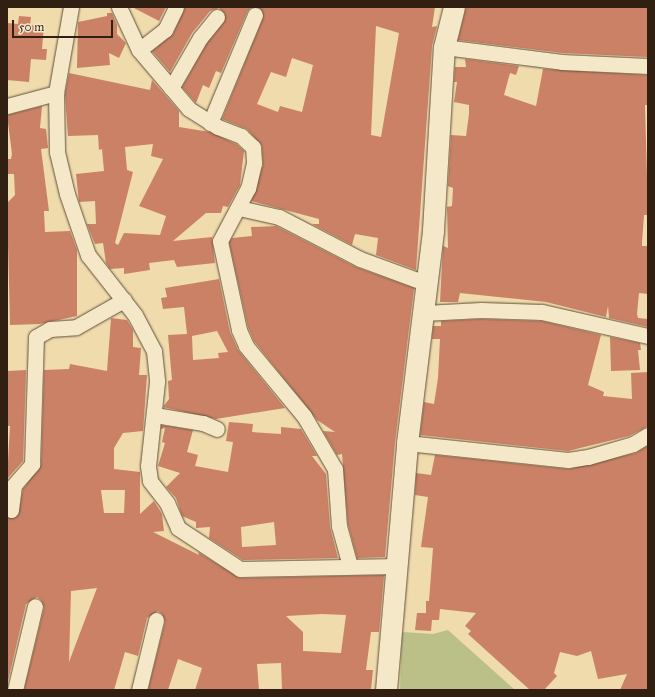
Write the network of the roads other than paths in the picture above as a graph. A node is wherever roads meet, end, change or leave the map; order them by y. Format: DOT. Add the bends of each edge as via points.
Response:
graph roads {
  1 [pos="71,7"];
  2 [pos="118,7"];
  3 [pos="176,7"];
  4 [pos="454,7"];
  5 [pos="255,15"];
  6 [pos="217,17"];
  7 [pos="444,46"];
  8 [pos="139,50"];
  9 [pos="648,66"];
  10 [pos="171,88"];
  11 [pos="56,93"];
  12 [pos="7,106"];
  13 [pos="210,122"];
  14 [pos="239,208"];
  15 [pos="428,284"];
  16 [pos="124,300"];
  17 [pos="424,313"];
  18 [pos="648,336"];
  19 [pos="155,415"];
  20 [pos="217,429"];
  21 [pos="648,435"];
  22 [pos="407,443"];
  23 [pos="11,510"];
  24 [pos="350,566"];
  25 [pos="397,566"];
  26 [pos="35,606"];
  27 [pos="156,620"];
  28 [pos="15,690"];
  29 [pos="139,690"];
  30 [pos="386,690"];
  1 -- 11 [label="street"];
  2 -- 8 [label="street"];
  3 -- 8 [label="street" via="165,30"];
  4 -- 7 [label="street"];
  5 -- 13 [label="street"];
  6 -- 10 [label="street" via="200,38"];
  7 -- 9 [label="street" via="562,62"];
  7 -- 15 [label="street"];
  8 -- 10 [label="street"];
  10 -- 13 [label="street" via="189,108"];
  11 -- 12 [label="street"];
  11 -- 16 [label="street" via="57,152 73,216 94,265"];
  13 -- 14 [label="street" via="241,136 253,147 252,170"];
  14 -- 15 [label="street" via="279,217 360,259"];
  14 -- 24 [label="street" via="220,241 239,330 246,346 304,416 336,469 339,526"];
  15 -- 17 [label="street"];
  16 -- 19 [label="street" via="143,327 154,351 157,367"];
  16 -- 23 [label="street" via="76,327 50,330 36,337 32,464 14,485"];
  17 -- 18 [label="street" via="481,310 542,312"];
  17 -- 22 [label="street"];
  19 -- 20 [label="street" via="203,423"];
  19 -- 24 [label="street" via="148,466 150,481 167,504 178,528 240,569 266,571"];
  21 -- 22 [label="street" via="633,444 568,460"];
  22 -- 25 [label="street"];
  24 -- 25 [label="street"];
  25 -- 30 [label="street"];
  26 -- 28 [label="street"];
  27 -- 29 [label="street"];
}
